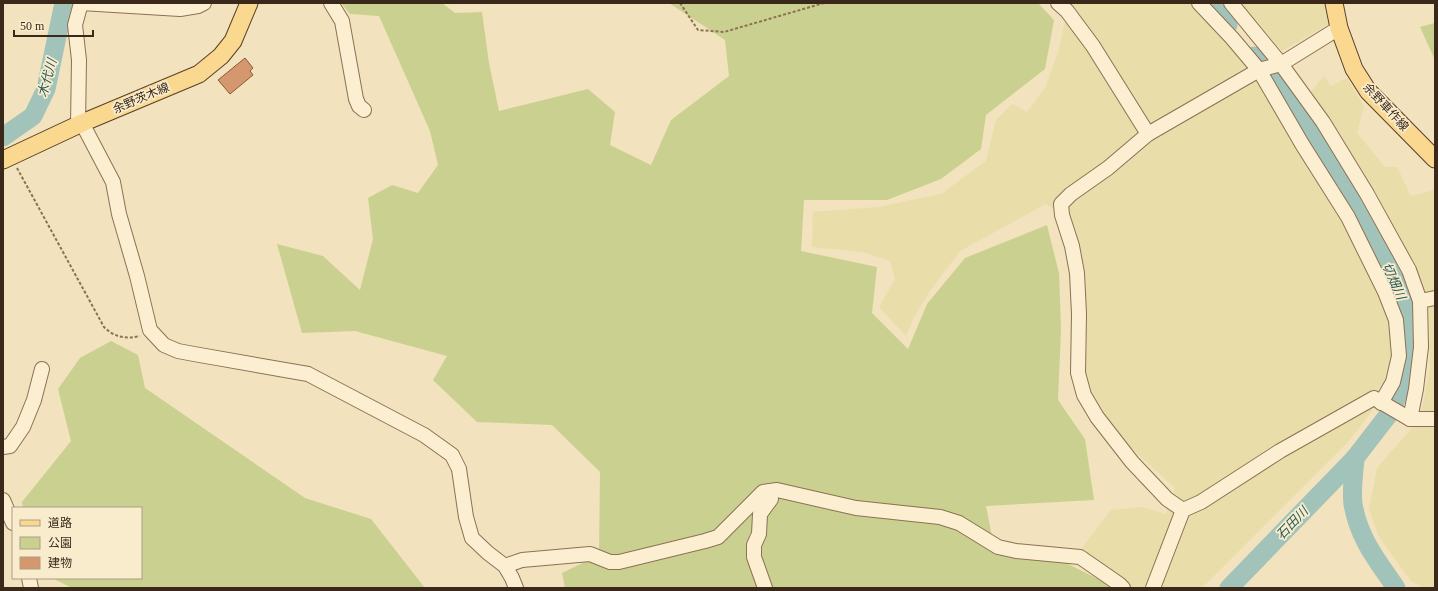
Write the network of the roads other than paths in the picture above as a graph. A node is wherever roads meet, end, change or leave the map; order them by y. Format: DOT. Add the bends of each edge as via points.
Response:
graph roads {
  1 [pos="204,3"];
  2 [pos="249,3"];
  3 [pos="331,3"];
  4 [pos="1058,3"];
  5 [pos="1199,3"];
  6 [pos="1231,3"];
  7 [pos="1334,3"];
  8 [pos="1339,28"];
  9 [pos="1281,64"];
  10 [pos="1259,70"];
  11 [pos="364,110"];
  12 [pos="80,124"];
  13 [pos="1148,134"];
  14 [pos="7,158"];
  15 [pos="1435,159"];
  16 [pos="1435,298"];
  17 [pos="1420,301"];
  18 [pos="42,369"];
  19 [pos="1381,403"];
  20 [pos="1410,419"];
  21 [pos="1435,419"];
  22 [pos="3,447"];
  23 [pos="770,491"];
  24 [pos="3,500"];
  25 [pos="1183,510"];
  26 [pos="12,521"];
  27 [pos="505,566"];
  28 [pos="516,588"];
  29 [pos="765,588"];
  30 [pos="1123,588"];
  31 [pos="1153,588"];
  1 -- 12 [label="street" via="180,9 81,3 75,25 79,60"];
  2 -- 12 [label="main road, 余野茨木線" via="233,41 221,56 198,74"];
  3 -- 11 [label="street" via="342,21 356,99"];
  4 -- 13 [label="street" via="1094,46"];
  5 -- 10 [label="street"];
  6 -- 9 [label="street"];
  7 -- 8 [label="main road, 余野車作線"];
  8 -- 9 [label="street"];
  8 -- 15 [label="main road, 余野車作線" via="1354,68 1368,91"];
  9 -- 10 [label="street"];
  9 -- 17 [label="street" via="1323,122 1367,194 1409,270"];
  10 -- 13 [label="street"];
  10 -- 19 [label="street" via="1348,217 1396,320 1399,356 1393,382"];
  12 -- 14 [label="main road, 余野茨木線"];
  12 -- 27 [label="street" via="113,182 150,330 164,345 178,351 308,374 424,435 452,455 459,469 466,517 472,538"];
  13 -- 25 [label="street" via="1066,199 1061,204 1062,215 1077,273 1078,373 1084,395 1097,417 1132,462 1167,499"];
  16 -- 17 [label="street"];
  17 -- 20 [label="street" via="1421,347"];
  18 -- 22 [label="street" via="34,400 23,427 10,446"];
  19 -- 20 [label="street"];
  19 -- 25 [label="street" via="1374,398 1280,451 1201,502"];
  20 -- 21 [label="street"];
  23 -- 27 [label="street" via="764,492 718,537 705,541 619,562 610,562 590,554 522,560"];
  23 -- 29 [label="street" via="772,499 760,514 759,534 754,545 754,557"];
  23 -- 30 [label="street" via="776,490 856,508 940,517 959,523 998,546 1016,551 1080,557"];
  24 -- 26 [label="street"];
  25 -- 31 [label="street"];
  27 -- 28 [label="street"];
}
